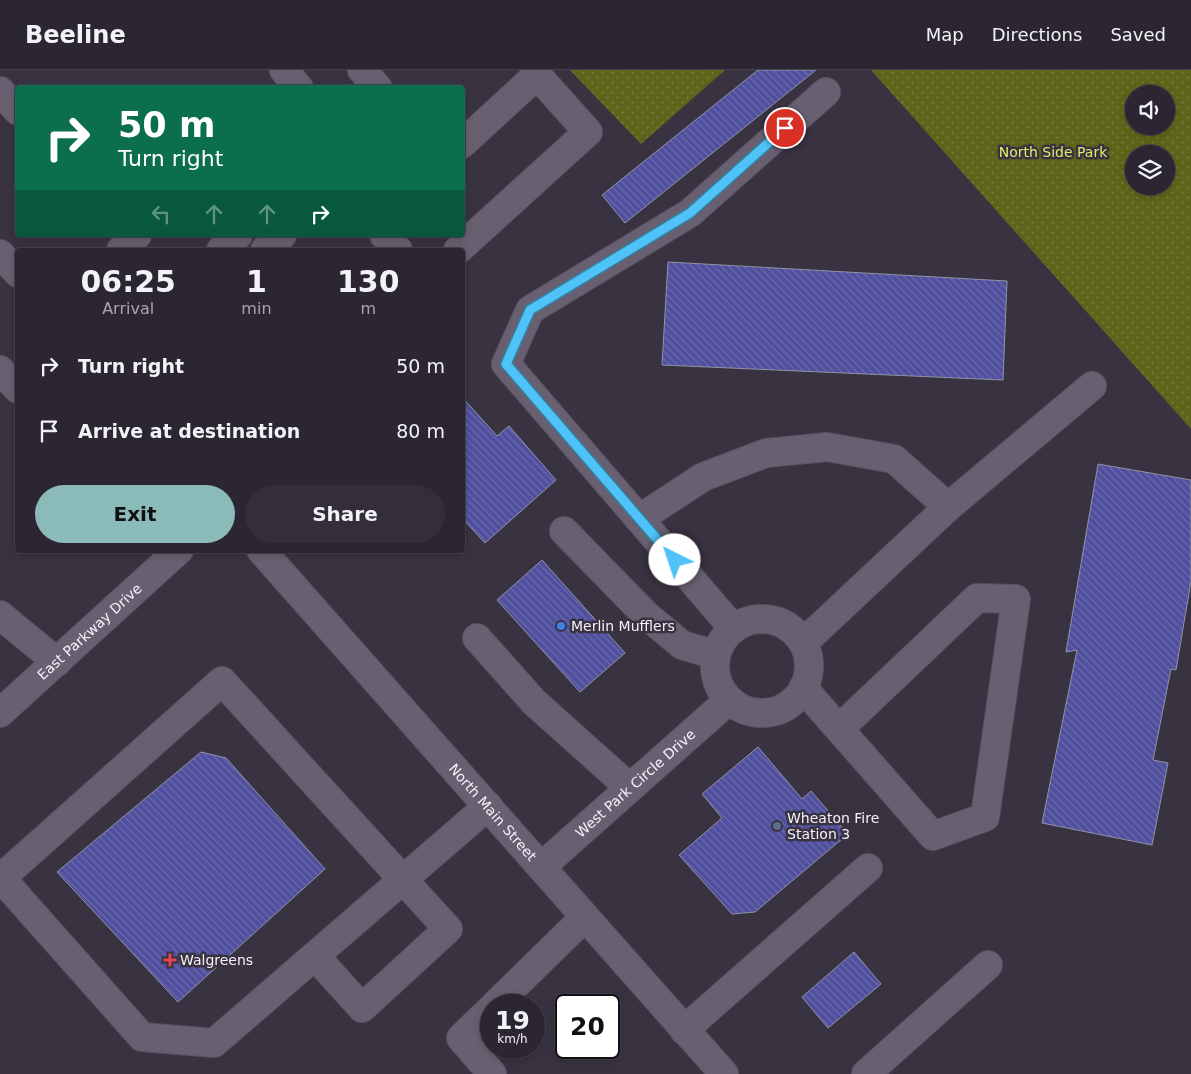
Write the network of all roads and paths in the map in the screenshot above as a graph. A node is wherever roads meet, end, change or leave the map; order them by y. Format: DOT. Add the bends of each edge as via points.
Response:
graph roads {
  1 [pos="284,70"];
  2 [pos="362,70"];
  3 [pos="296,85"];
  4 [pos="375,85"];
  5 [pos="0,91"];
  6 [pos="826,92"];
  7 [pos="15,108"];
  8 [pos="465,141"];
  9 [pos="236,237"];
  10 [pos="280,237"];
  11 [pos="386,237"];
  12 [pos="223,248"];
  13 [pos="266,248"];
  14 [pos="396,248"];
  15 [pos="460,248"];
  16 [pos="0,254"];
  17 [pos="15,271"];
  18 [pos="0,370"];
  19 [pos="15,386"];
  20 [pos="1092,386"];
  21 [pos="948,507"];
  22 [pos="639,519"];
  23 [pos="564,531"];
  24 [pos="170,553"];
  25 [pos="264,553"];
  26 [pos="0,615"];
  27 [pos="733,628"];
  28 [pos="477,638"];
  29 [pos="803,643"];
  30 [pos="716,655"];
  31 [pos="57,662"];
  32 [pos="803,688"];
  33 [pos="729,700"];
  34 [pos="0,713"];
  35 [pos="839,729"];
  36 [pos="630,788"];
  37 [pos="488,806"];
  38 [pos="541,867"];
  39 [pos="868,868"];
  40 [pos="1,877"];
  41 [pos="403,880"];
  42 [pos="585,917"];
  43 [pos="315,956"];
  44 [pos="988,965"];
  45 [pos="506,994"];
  46 [pos="480,1020"];
  47 [pos="684,1030"];
  48 [pos="492,1074"];
  49 [pos="724,1074"];
  50 [pos="866,1074"];
  1 -- 3 [label="street"];
  2 -- 4 [label="street"];
  5 -- 7 [label="street"];
  6 -- 22 [label="street" via="690,213 530,310 506,364"];
  8 -- 15 [label="street" via="537,75 588,132"];
  9 -- 12 [label="street"];
  10 -- 13 [label="street"];
  11 -- 14 [label="street"];
  16 -- 17 [label="street"];
  18 -- 19 [label="street"];
  20 -- 21 [label="street"];
  21 -- 22 [label="street" via="894,459 827,447 766,453 721,470"];
  21 -- 29 [label="street"];
  22 -- 27 [label="street"];
  23 -- 30 [label="street" via="646,615 682,645"];
  24 -- 31 [label="street, East Parkway Drive"];
  25 -- 37 [label="street, North Main Street"];
  26 -- 31 [label="street"];
  27 -- 29 [label="street" via="748,620 764,618 794,630"];
  27 -- 30 [label="street" via="722,640"];
  28 -- 36 [label="street" via="534,702"];
  29 -- 32 [label="street" via="808,658 808,674"];
  30 -- 33 [label="street" via="715,671"];
  31 -- 34 [label="street, East Parkway Drive"];
  32 -- 33 [label="street" via="783,708 769,712 741,708"];
  32 -- 35 [label="street"];
  33 -- 36 [label="street, West Park Circle Drive"];
  35 -- 35 [label="street" via="933,836 985,817 1016,599 977,598"];
  36 -- 38 [label="street, West Park Circle Drive"];
  37 -- 38 [label="street, North Main Street"];
  37 -- 41 [label="street"];
  38 -- 42 [label="street, North Main Street"];
  39 -- 47 [label="street"];
  40 -- 41 [label="street" via="222,681"];
  40 -- 43 [label="street" via="142,1037 214,1043"];
  41 -- 43 [label="street"];
  41 -- 43 [label="street" via="448,929 362,1008"];
  42 -- 45 [label="street"];
  42 -- 47 [label="street, North Main Street"];
  44 -- 50 [label="street"];
  46 -- 48 [label="street" via="461,1038"];
  47 -- 49 [label="street, North Main Street"];
}
